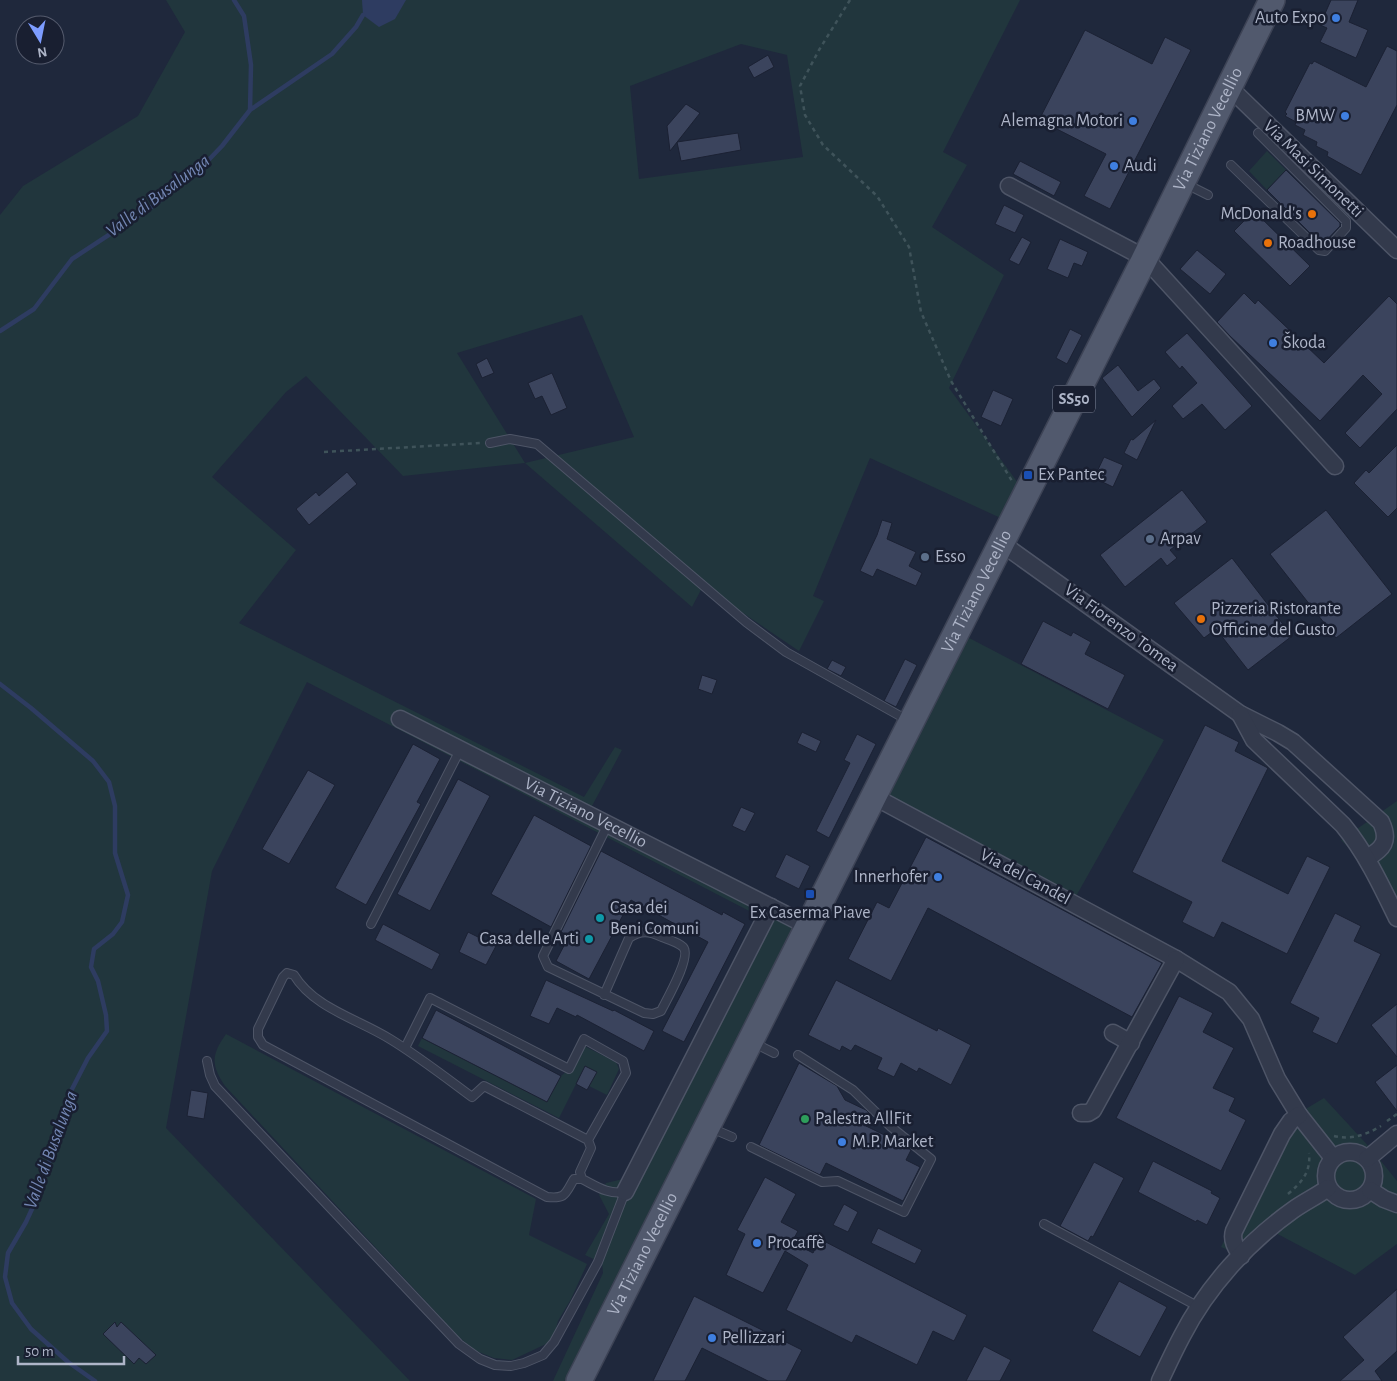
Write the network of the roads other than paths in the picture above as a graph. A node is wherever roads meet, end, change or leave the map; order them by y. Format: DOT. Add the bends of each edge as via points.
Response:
graph roads {
  1 [pos="1272,0"];
  2 [pos="1229,87"];
  3 [pos="1258,133"];
  4 [pos="1231,164"];
  5 [pos="1182,183"];
  6 [pos="1009,186"];
  7 [pos="1208,195"];
  8 [pos="1397,250"];
  9 [pos="1145,258"];
  10 [pos="490,443"];
  11 [pos="1336,466"];
  12 [pos="1001,542"];
  13 [pos="1240,714"];
  14 [pos="400,719"];
  15 [pos="910,722"];
  16 [pos="460,750"];
  17 [pos="873,796"];
  18 [pos="608,824"];
  19 [pos="1367,858"];
  20 [pos="771,907"];
  21 [pos="1397,918"];
  22 [pos="371,924"];
  23 [pos="808,926"];
  24 [pos="1176,959"];
  25 [pos="604,995"];
  26 [pos="1112,1033"];
  27 [pos="750,1041"];
  28 [pos="1131,1043"];
  29 [pos="405,1048"];
  30 [pos="774,1053"];
  31 [pos="798,1055"];
  32 [pos="207,1061"];
  33 [pos="1081,1112"];
  34 [pos="1299,1115"];
  35 [pos="707,1126"];
  36 [pos="1397,1134"];
  37 [pos="732,1137"];
  38 [pos="588,1140"];
  39 [pos="750,1147"];
  40 [pos="1333,1158"];
  41 [pos="1367,1158"];
  42 [pos="582,1179"];
  43 [pos="1328,1188"];
  44 [pos="1370,1190"];
  45 [pos="625,1192"];
  46 [pos="1397,1204"];
  47 [pos="1044,1224"];
  48 [pos="1240,1256"];
  49 [pos="1200,1307"];
  50 [pos="579,1381"];
  51 [pos="1160,1381"];
  1 -- 2 [label="main road, Via Tiziano Vecellio / SS50"];
  2 -- 5 [label="main road, Via Tiziano Vecellio / SS50"];
  2 -- 8 [label="street, Via Masi Simonetti"];
  3 -- 4 [label="lane" via="1346,221 1346,228 1325,251 1319,250"];
  5 -- 7 [label="lane"];
  5 -- 9 [label="main road, Via Tiziano Vecellio / SS50"];
  6 -- 9 [label="street"];
  9 -- 11 [label="street"];
  9 -- 12 [label="main road, Via Tiziano Vecellio / SS50"];
  10 -- 15 [label="lane" via="510,439 538,444 746,622 786,652"];
  12 -- 13 [label="street, Via Fiorenzo Tomea"];
  12 -- 15 [label="main road, Via Tiziano Vecellio / SS50"];
  13 -- 19 [label="street, Via Fiorenzo Tomea" via="1254,740 1342,826"];
  13 -- 19 [label="street, Via Fiorenzo Tomea" via="1293,742 1381,822 1385,830 1384,843"];
  14 -- 16 [label="street, Via Tiziano Vecellio"];
  15 -- 17 [label="main road, Via Tiziano Vecellio / SS50"];
  16 -- 18 [label="street, Via Tiziano Vecellio"];
  16 -- 22 [label="lane"];
  17 -- 23 [label="main road, Via Tiziano Vecellio"];
  17 -- 24 [label="street, Via del Candel"];
  18 -- 20 [label="street, Via Tiziano Vecellio"];
  18 -- 25 [label="lane" via="542,956 548,967"];
  19 -- 21 [label="street, Via Fiorenzo Tomea"];
  20 -- 23 [label="street, Via Tiziano Vecellio"];
  20 -- 45 [label="street"];
  23 -- 27 [label="main road, Via Tiziano Vecellio"];
  24 -- 28 [label="street"];
  24 -- 34 [label="street, Via del Candel" via="1220,985 1241,1006 1251,1020 1277,1079"];
  25 -- 25 [label="lane" via="644,1013 662,1011 684,962 686,953 683,946 650,932 637,932 629,938"];
  26 -- 28 [label="street"];
  27 -- 30 [label="lane"];
  27 -- 35 [label="main road, Via Tiziano Vecellio"];
  28 -- 33 [label="street" via="1093,1110"];
  29 -- 38 [label="lane" via="472,1096 484,1086"];
  29 -- 38 [label="lane" via="430,998 569,1069 584,1039 623,1061 626,1072"];
  29 -- 42 [label="lane" via="321,1002 300,985 294,975 287,973 258,1029 263,1046 547,1197 565,1196 574,1179"];
  31 -- 39 [label="lane" via="853,1090 931,1159 904,1212 838,1182 822,1182"];
  32 -- 45 [label="lane" via="215,1086 242,1115 459,1344 494,1365 524,1363 543,1354 554,1342 598,1262"];
  34 -- 40 [label="street, Via del Candel"];
  34 -- 48 [label="street" via="1282,1134 1234,1231 1232,1236"];
  35 -- 37 [label="lane"];
  35 -- 50 [label="main road, Via Tiziano Vecellio"];
  36 -- 41 [label="street"];
  38 -- 42 [label="lane" via="591,1148 580,1172"];
  40 -- 41 [label="street" via="1354,1152"];
  40 -- 43 [label="street" via="1326,1172"];
  41 -- 44 [label="street" via="1374,1170"];
  42 -- 45 [label="lane" via="606,1192"];
  43 -- 44 [label="street" via="1345,1200 1359,1198"];
  43 -- 48 [label="street" via="1292,1211"];
  44 -- 46 [label="street"];
  47 -- 49 [label="lane"];
  48 -- 49 [label="street"];
  49 -- 51 [label="street" via="1182,1335"];
}
